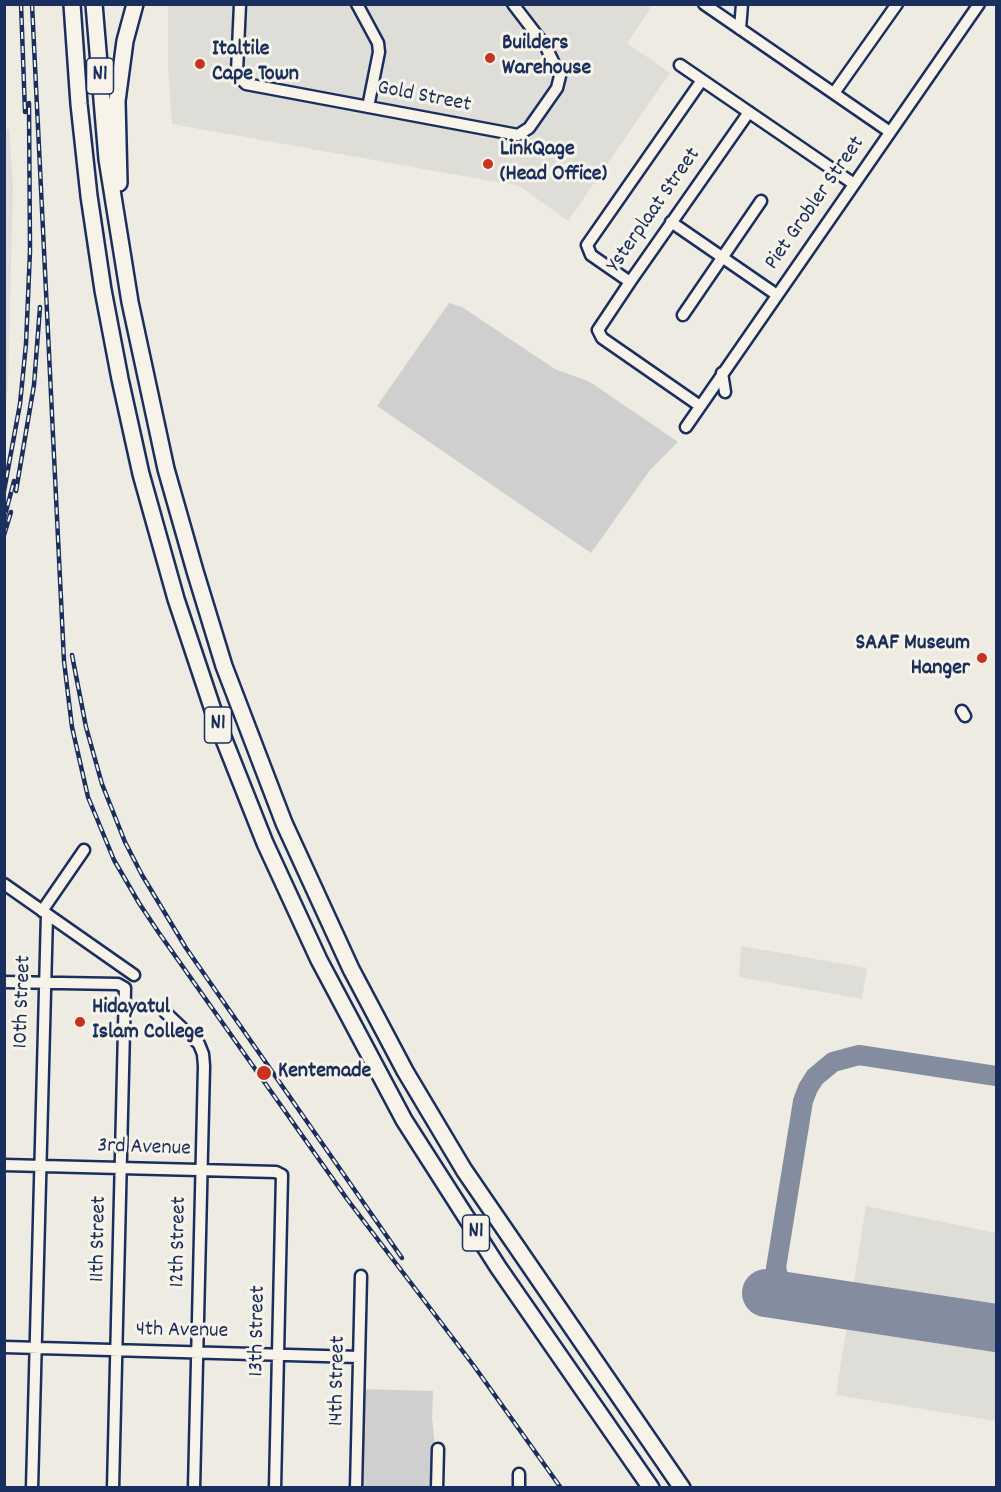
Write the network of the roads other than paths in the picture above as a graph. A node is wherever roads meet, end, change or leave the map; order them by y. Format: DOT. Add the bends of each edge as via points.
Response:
graph roads {
  1 [pos="72,4"];
  2 [pos="94,4"];
  3 [pos="103,4"];
  4 [pos="135,4"];
  5 [pos="240,4"];
  6 [pos="357,4"];
  7 [pos="513,4"];
  8 [pos="704,4"];
  9 [pos="742,4"];
  10 [pos="897,4"];
  11 [pos="979,4"];
  12 [pos="740,29"];
  13 [pos="680,65"];
  14 [pos="702,80"];
  15 [pos="834,93"];
  16 [pos="368,107"];
  17 [pos="749,112"];
  18 [pos="890,132"];
  19 [pos="106,148"];
  20 [pos="854,184"];
  21 [pos="760,201"];
  22 [pos="671,222"];
  23 [pos="121,242"];
  24 [pos="722,257"];
  25 [pos="630,282"];
  26 [pos="777,296"];
  27 [pos="682,315"];
  28 [pos="722,373"];
  29 [pos="725,392"];
  30 [pos="700,406"];
  31 [pos="686,427"];
  32 [pos="84,850"];
  33 [pos="4,884"];
  34 [pos="44,912"];
  35 [pos="134,975"];
  36 [pos="4,982"];
  37 [pos="44,982"];
  38 [pos="165,1012"];
  39 [pos="4,1165"];
  40 [pos="40,1166"];
  41 [pos="121,1167"];
  42 [pos="202,1170"];
  43 [pos="282,1175"];
  44 [pos="361,1276"];
  45 [pos="4,1347"];
  46 [pos="35,1348"];
  47 [pos="117,1350"];
  48 [pos="197,1352"];
  49 [pos="278,1354"];
  50 [pos="359,1357"];
  51 [pos="629,1411"];
  52 [pos="438,1449"];
  53 [pos="519,1474"];
  54 [pos="32,1488"];
  55 [pos="113,1488"];
  56 [pos="194,1488"];
  57 [pos="274,1488"];
  58 [pos="356,1488"];
  59 [pos="437,1488"];
  60 [pos="519,1488"];
  61 [pos="651,1488"];
  62 [pos="682,1488"];
  63 [pos="690,1488"];
  1 -- 61 [label="highway, N1" via="89,196 120,379 141,474 176,599 226,744 265,843 321,966 404,1120 498,1267"];
  2 -- 19 [label="highway, N1"];
  3 -- 19 [label="highway" via="109,95"];
  4 -- 23 [label="highway" via="125,41 117,101"];
  5 -- 16 [label="street, Gold Street" via="237,71 242,81"];
  6 -- 16 [label="street" via="379,52"];
  7 -- 16 [label="street, Gold Street" via="546,47 560,76 557,88 524,132 511,134"];
  8 -- 12 [label="street"];
  9 -- 12 [label="street"];
  10 -- 15 [label="street"];
  11 -- 18 [label="street, Piet Grobler Street"];
  12 -- 15 [label="street"];
  13 -- 14 [label="street"];
  14 -- 17 [label="street"];
  14 -- 25 [label="street" via="587,245 591,255"];
  15 -- 18 [label="street"];
  17 -- 20 [label="street"];
  17 -- 22 [label="street, Ysterplaat Street"];
  18 -- 20 [label="street, Piet Grobler Street"];
  19 -- 23 [label="highway, N1"];
  20 -- 26 [label="street, Piet Grobler Street"];
  21 -- 24 [label="street"];
  22 -- 24 [label="street"];
  22 -- 25 [label="street, Ysterplaat Street"];
  23 -- 51 [label="highway, N1" via="168,476 226,673 284,823 348,963 411,1080 464,1170"];
  24 -- 26 [label="street"];
  24 -- 27 [label="street"];
  25 -- 30 [label="street, Ysterplaat Street" via="599,326 599,334"];
  26 -- 28 [label="street, Piet Grobler Street"];
  28 -- 29 [label="street"];
  28 -- 30 [label="street, Piet Grobler Street"];
  30 -- 31 [label="street, Piet Grobler Street"];
  32 -- 34 [label="street"];
  33 -- 34 [label="street"];
  34 -- 35 [label="street"];
  34 -- 37 [label="street, 10th Street"];
  36 -- 37 [label="street"];
  37 -- 40 [label="street, 10th Street"];
  37 -- 41 [label="street, 11th Street" via="123,986"];
  38 -- 42 [label="street, 12th Street" via="199,1044 203,1054"];
  39 -- 40 [label="street, 3rd Avenue"];
  40 -- 41 [label="street, 3rd Avenue"];
  40 -- 46 [label="street, 10th Street"];
  41 -- 42 [label="street, 3rd Avenue"];
  41 -- 47 [label="street, 11th Street"];
  42 -- 43 [label="street, 3rd Avenue"];
  42 -- 48 [label="street, 12th Street"];
  43 -- 49 [label="street, 13th Street"];
  44 -- 50 [label="street, 14th Street"];
  45 -- 46 [label="street, 4th Avenue"];
  46 -- 47 [label="street, 4th Avenue"];
  46 -- 54 [label="street, 10th Street"];
  47 -- 48 [label="street, 4th Avenue"];
  47 -- 55 [label="street, 11th Street"];
  48 -- 49 [label="street, 4th Avenue"];
  48 -- 56 [label="street, 12th Street"];
  49 -- 50 [label="street, 4th Avenue"];
  49 -- 57 [label="street, 13th Street"];
  50 -- 58 [label="street, 14th Street"];
  51 -- 62 [label="highway, N1"];
  51 -- 63 [label="highway"];
  52 -- 59 [label="street"];
  53 -- 60 [label="street"];
}
